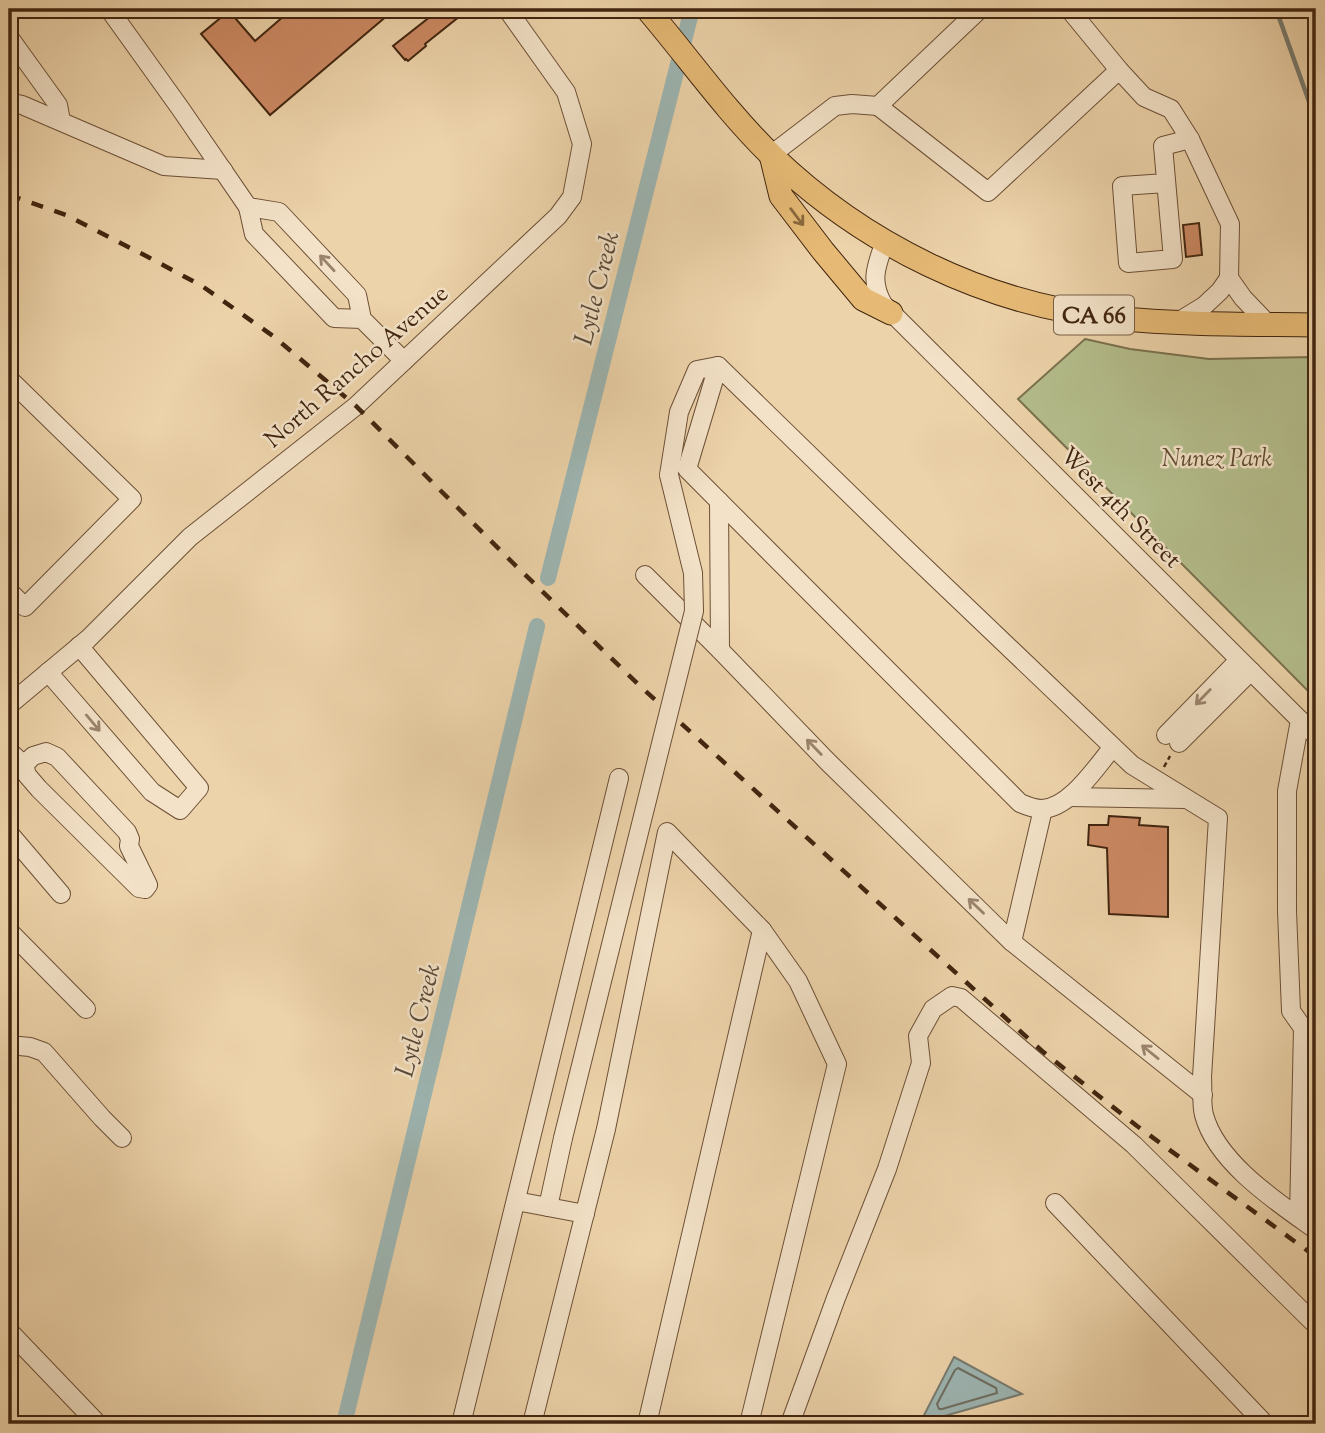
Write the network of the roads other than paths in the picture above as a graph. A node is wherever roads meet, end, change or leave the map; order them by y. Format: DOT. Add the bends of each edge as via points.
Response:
graph roads {
  1 [pos="109,9"];
  2 [pos="506,9"];
  3 [pos="647,9"];
  4 [pos="979,9"];
  5 [pos="1069,9"];
  6 [pos="9,37"];
  7 [pos="1119,70"];
  8 [pos="9,102"];
  9 [pos="878,106"];
  10 [pos="61,121"];
  11 [pos="1190,139"];
  12 [pos="771,155"];
  13 [pos="223,170"];
  14 [pos="1166,183"];
  15 [pos="248,207"];
  16 [pos="885,241"];
  17 [pos="1229,278"];
  18 [pos="891,313"];
  19 [pos="362,319"];
  20 [pos="1176,323"];
  21 [pos="1269,325"];
  22 [pos="1316,325"];
  23 [pos="404,361"];
  24 [pos="718,366"];
  25 [pos="9,379"];
  26 [pos="719,501"];
  27 [pos="645,575"];
  28 [pos="9,591"];
  29 [pos="79,646"];
  30 [pos="720,650"];
  31 [pos="1245,666"];
  32 [pos="48,671"];
  33 [pos="18,700"];
  34 [pos="1300,720"];
  35 [pos="1316,736"];
  36 [pos="1173,739"];
  37 [pos="1113,747"];
  38 [pos="9,751"];
  39 [pos="24,765"];
  40 [pos="619,778"];
  41 [pos="1070,797"];
  42 [pos="1188,800"];
  43 [pos="1042,809"];
  44 [pos="9,833"];
  45 [pos="61,894"];
  46 [pos="762,930"];
  47 [pos="9,931"];
  48 [pos="1012,942"];
  49 [pos="86,1009"];
  50 [pos="9,1045"];
  51 [pos="1203,1095"];
  52 [pos="122,1138"];
  53 [pos="516,1201"];
  54 [pos="1055,1203"];
  55 [pos="548,1207"];
  56 [pos="584,1214"];
  57 [pos="1300,1217"];
  58 [pos="1316,1230"];
  59 [pos="1316,1325"];
  60 [pos="9,1331"];
  61 [pos="98,1424"];
  62 [pos="461,1424"];
  63 [pos="532,1424"];
  64 [pos="647,1424"];
  65 [pos="749,1424"];
  66 [pos="790,1424"];
  67 [pos="1265,1424"];
  1 -- 13 [label="street"];
  2 -- 23 [label="street, North Rancho Avenue" via="566,92 582,144 572,197 552,222"];
  3 -- 12 [label="main road, CA 66"];
  4 -- 9 [label="street"];
  5 -- 7 [label="street"];
  6 -- 10 [label="street" via="58,106"];
  7 -- 9 [label="street" via="988,192"];
  7 -- 11 [label="street" via="1144,97 1171,109"];
  8 -- 10 [label="street"];
  9 -- 12 [label="street" via="835,106"];
  10 -- 13 [label="street" via="164,166"];
  11 -- 14 [label="street" via="1163,146"];
  11 -- 17 [label="street" via="1230,224"];
  12 -- 16 [label="main road, CA 66" via="826,202"];
  12 -- 18 [label="main road, one-way" via="781,196 863,299"];
  13 -- 15 [label="street"];
  14 -- 14 [label="street" via="1173,259 1128,263 1122,186"];
  19 -- 15 [label="street, one-way" via="357,295 279,212"];
  15 -- 19 [label="street" via="254,234 334,318"];
  16 -- 18 [label="street, West 4th Street" via="874,281 876,293"];
  16 -- 20 [label="main road, CA 66" via="940,270 1014,298 1112,318"];
  17 -- 20 [label="street" via="1204,306"];
  17 -- 21 [label="street"];
  18 -- 31 [label="street, West 4th Street"];
  19 -- 23 [label="street"];
  20 -- 21 [label="main road, CA 66"];
  21 -- 22 [label="main road, CA 66"];
  23 -- 29 [label="street, North Rancho Avenue" via="190,537"];
  24 -- 26 [label="street" via="687,469"];
  24 -- 37 [label="street"];
  24 -- 55 [label="street, bridge" via="696,370 679,412 669,475 693,573 694,611"];
  25 -- 28 [label="street" via="132,499 25,607"];
  26 -- 30 [label="street"];
  26 -- 43 [label="street" via="1020,803"];
  27 -- 30 [label="street"];
  29 -- 32 [label="street, North Rancho Avenue"];
  32 -- 29 [label="street, one-way" via="152,792 180,810 200,788"];
  48 -- 30 [label="street, one-way"];
  31 -- 34 [label="street, West 4th Street"];
  31 -- 36 [label="street"];
  32 -- 33 [label="street, North Rancho Avenue"];
  34 -- 35 [label="street, West 4th Street"];
  34 -- 57 [label="street" via="1287,791 1287,911 1291,1011 1303,1028"];
  37 -- 41 [label="street"];
  37 -- 42 [label="street" via="1132,765"];
  38 -- 39 [label="street"];
  39 -- 39 [label="street" via="39,789 145,889 148,885 127,832 57,757 46,752"];
  40 -- 53 [label="street"];
  41 -- 42 [label="street"];
  41 -- 43 [label="street"];
  42 -- 51 [label="street" via="1218,818"];
  43 -- 48 [label="street"];
  44 -- 45 [label="street"];
  46 -- 56 [label="street" via="667,832"];
  46 -- 64 [label="street"];
  46 -- 65 [label="street" via="798,981 837,1064"];
  47 -- 49 [label="street"];
  51 -- 48 [label="street, one-way"];
  50 -- 52 [label="street" via="44,1052"];
  51 -- 57 [label="street" via="1204,1115 1219,1148 1246,1177"];
  53 -- 55 [label="street"];
  53 -- 62 [label="street"];
  54 -- 67 [label="street"];
  55 -- 56 [label="street"];
  56 -- 63 [label="street"];
  57 -- 58 [label="street"];
  59 -- 66 [label="street" via="1134,1145 961,998 952,996 933,1009 918,1036 921,1063 891,1156"];
  60 -- 61 [label="street"];
}
